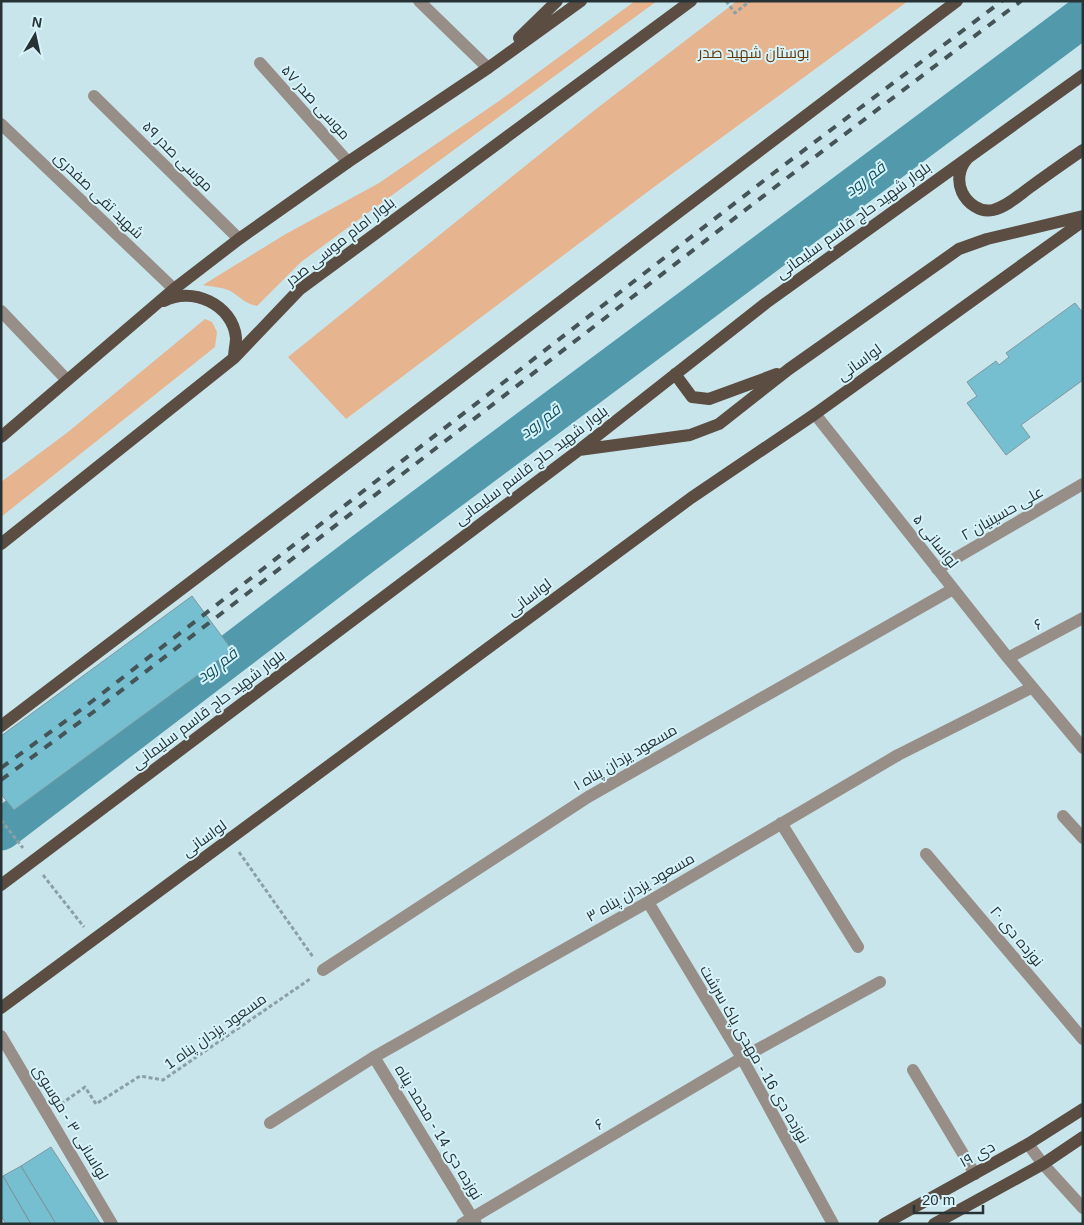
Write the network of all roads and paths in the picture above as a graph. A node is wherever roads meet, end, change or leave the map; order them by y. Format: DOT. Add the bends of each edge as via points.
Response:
graph roads {
  1 [pos="420,1"];
  2 [pos="557,1"];
  3 [pos="581,1"];
  4 [pos="691,1"];
  5 [pos="726,1"];
  6 [pos="750,1"];
  7 [pos="957,1"];
  8 [pos="260,63"];
  9 [pos="488,68"];
  10 [pos="1083,75"];
  11 [pos="94,96"];
  12 [pos="1,124"];
  13 [pos="1083,150"];
  14 [pos="972,154"];
  15 [pos="348,162"];
  16 [pos="1083,216"];
  17 [pos="1083,221"];
  18 [pos="239,239"];
  19 [pos="174,289"];
  20 [pos="153,307"];
  21 [pos="1,310"];
  22 [pos="234,358"];
  23 [pos="789,369"];
  24 [pos="675,374"];
  25 [pos="67,380"];
  26 [pos="815,414"];
  27 [pos="1,437"];
  28 [pos="579,450"];
  29 [pos="1083,484"];
  30 [pos="1,544"];
  31 [pos="937,570"];
  32 [pos="954,590"];
  33 [pos="1083,618"];
  34 [pos="1008,658"];
  35 [pos="1031,688"];
  36 [pos="1,726"];
  37 [pos="1083,748"];
  38 [pos="1063,816"];
  39 [pos="781,823"];
  40 [pos="1083,838"];
  41 [pos="230,840"];
  42 [pos="926,854"];
  43 [pos="1,885"];
  44 [pos="648,902"];
  45 [pos="858,947"];
  46 [pos="323,970"];
  47 [pos="880,982"];
  48 [pos="1,1008"];
  49 [pos="1,1036"];
  50 [pos="1083,1039"];
  51 [pos="374,1058"];
  52 [pos="742,1058"];
  53 [pos="913,1070"];
  54 [pos="1082,1112"];
  55 [pos="47,1114"];
  56 [pos="270,1123"];
  57 [pos="1083,1137"];
  58 [pos="1028,1144"];
  59 [pos="1042,1164"];
  60 [pos="975,1174"];
  61 [pos="1083,1208"];
  62 [pos="470,1222"];
  63 [pos="112,1224"];
  64 [pos="833,1224"];
  65 [pos="884,1224"];
  66 [pos="934,1224"];
  1 -- 9 [label="street"];
  2 -- 9 [label="main road"];
  3 -- 9 [label="main road"];
  4 -- 22 [label="main road, بلوار امام موسی صدر" via="299,290"];
  5 -- 6 [label="path" via="735,13"];
  7 -- 36 [label="main road"];
  8 -- 15 [label="street, موسی صدر ۵۷"];
  9 -- 15 [label="main road"];
  10 -- 14 [label="main road, بلوار شهید حاج قاسم سلیمانی"];
  11 -- 18 [label="street, موسی صدر ۵۹"];
  12 -- 19 [label="street, شهید تقی صفدری"];
  13 -- 14 [label="main road" via="1008,203 992,210 970,203 960,188 960,169"];
  14 -- 24 [label="main road, بلوار شهید حاج قاسم سلیمانی" via="766,303"];
  15 -- 18 [label="main road"];
  16 -- 23 [label="main road" via="959,249"];
  17 -- 26 [label="main road, لواسانی"];
  18 -- 19 [label="main road"];
  19 -- 20 [label="main road"];
  20 -- 22 [label="main road" via="172,297 193,295 213,302 228,317 236,337"];
  20 -- 25 [label="main road"];
  21 -- 25 [label="street"];
  22 -- 30 [label="main road, بلوار امام موسی صدر"];
  23 -- 24 [label="main road" via="709,399 692,396"];
  23 -- 28 [label="main road" via="719,424 690,435"];
  24 -- 28 [label="main road, بلوار شهید حاج قاسم سلیمانی"];
  25 -- 27 [label="main road"];
  26 -- 31 [label="street, لواسانی ۵"];
  26 -- 41 [label="main road, لواسانی" via="691,498"];
  28 -- 43 [label="main road, بلوار شهید حاج قاسم سلیمانی"];
  29 -- 31 [label="street, ۲ علی حسینیان"];
  31 -- 32 [label="street, لواسانی ۵"];
  32 -- 34 [label="street, لواسانی ۵"];
  32 -- 46 [label="street, ۱ مسعود یزدان پناه" via="588,797"];
  33 -- 34 [label="street, ۶"];
  34 -- 35 [label="street, لواسانی ۵"];
  35 -- 37 [label="street, لواسانی ۵"];
  35 -- 39 [label="street, ۳ مسعود یزدان پناه" via="898,755"];
  38 -- 40 [label="street"];
  39 -- 44 [label="street, ۳ مسعود یزدان پناه"];
  39 -- 45 [label="street"];
  41 -- 46 [label="path"];
  41 -- 48 [label="main road, لواسانی"];
  42 -- 50 [label="street, نوزده دی ۲۰"];
  44 -- 51 [label="street, ۳ مسعود یزدان پناه"];
  44 -- 52 [label="street, نوزده دی 16 - مهدی پاک سرشت"];
  46 -- 55 [label="path, 1 مسعود یزدان پناه" via="163,1080 140,1076 96,1104 85,1087"];
  47 -- 52 [label="street, ۶"];
  49 -- 55 [label="street, لواسانی ۳ - موسوی"];
  51 -- 56 [label="street, ۳ مسعود یزدان پناه"];
  51 -- 62 [label="street, نوزده دی 14 - محمد پناه"];
  52 -- 62 [label="street, ۶"];
  52 -- 64 [label="street, نوزده دی 16 - مهدی پاک سرشت"];
  53 -- 60 [label="street"];
  54 -- 58 [label="main road, ۱۹ دی"];
  55 -- 63 [label="street, لواسانی ۳ - موسوی"];
  57 -- 59 [label="main road"];
  58 -- 59 [label="street"];
  58 -- 60 [label="main road, ۱۹ دی"];
  59 -- 61 [label="street"];
  59 -- 66 [label="main road"];
  60 -- 65 [label="main road, ۱۹ دی"];
}
